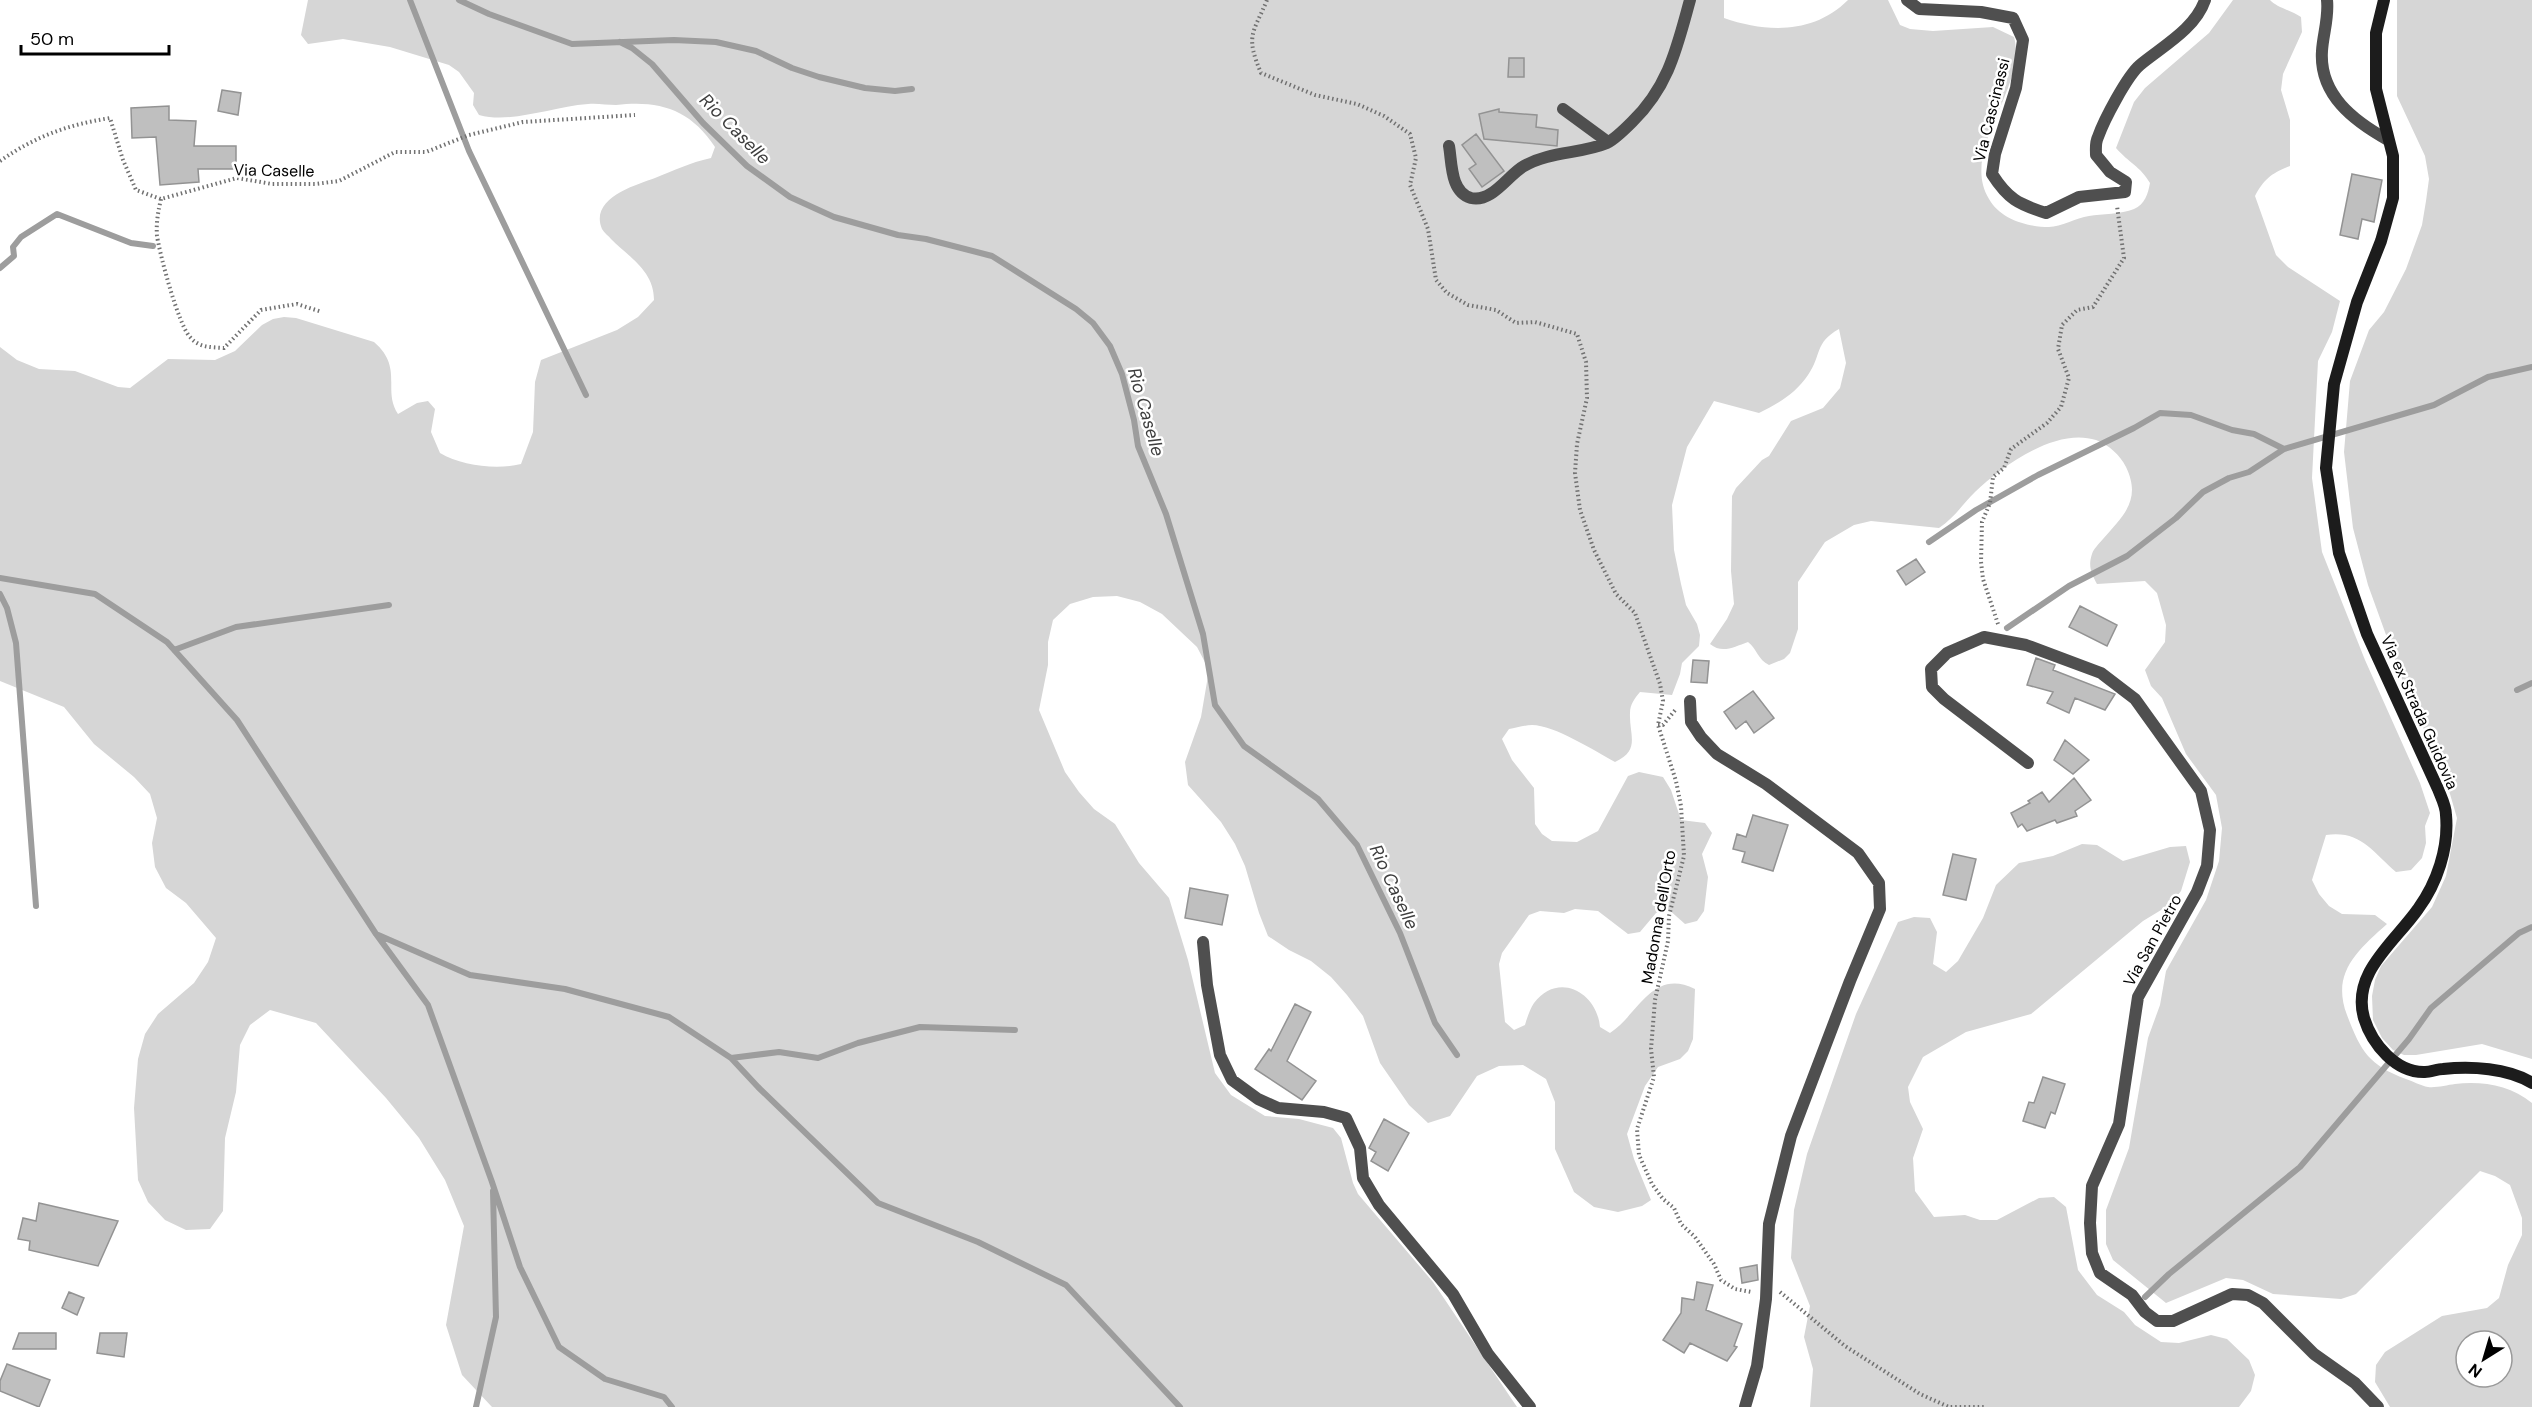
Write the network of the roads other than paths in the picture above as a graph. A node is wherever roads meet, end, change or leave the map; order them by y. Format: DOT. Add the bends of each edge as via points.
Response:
graph roads {
  1 [pos="1690,0"];
  2 [pos="1907,0"];
  3 [pos="2205,0"];
  4 [pos="2327,0"];
  5 [pos="2384,0"];
  6 [pos="1563,109"];
  7 [pos="2388,140"];
  8 [pos="1608,142"];
  9 [pos="1449,146"];
  10 [pos="1690,701"];
  11 [pos="2028,763"];
  12 [pos="1203,942"];
  13 [pos="2532,1083"];
  14 [pos="1530,1407"];
  15 [pos="1744,1407"];
  16 [pos="2378,1407"];
  1 -- 8 [label="street" via="1667,74 1644,108"];
  2 -- 3 [label="street, Via Cascinassi" via="1919,9 2013,18 2023,40 2016,88 1992,174 2004,193 2022,206 2046,213 2079,197 2125,192 2126,182 2110,172 2096,155 2096,139 2138,67 2174,40 2203,8"];
  4 -- 7 [label="street" via="2323,73 2335,99 2358,123"];
  5 -- 7 [label="street, Via ex Strada Guidovia" via="2376,33 2376,89"];
  6 -- 8 [label="street"];
  7 -- 13 [label="street, Via ex Strada Guidovia" via="2393,156 2393,198 2334,384 2326,468 2339,554 2367,634 2446,812 2444,852 2437,873 2419,908 2372,966 2362,988 2361,1008 2377,1042 2389,1058 2405,1068 2425,1072 2473,1068 2501,1072"];
  8 -- 9 [label="street" via="1523,166 1485,197 1470,198 1454,181"];
  10 -- 15 [label="street" via="1691,722 1718,754 1766,784 1858,853 1879,883 1880,909 1791,1136 1769,1224 1766,1299 1757,1366"];
  11 -- 16 [label="street, Via San Pietro" via="1932,687 1931,669 1947,653 1984,637 2026,645 2101,673 2135,699 2201,790 2210,830 2207,866 2197,892 2138,997 2119,1124 2092,1186 2092,1253 2100,1273 2132,1295 2157,1321 2173,1321 2232,1294 2248,1295 2263,1303 2314,1354 2355,1383"];
  12 -- 14 [label="street" via="1220,1055 1232,1080 1278,1108 1346,1118 1360,1148 1363,1178 1379,1205 1453,1294 1488,1354"];
}
